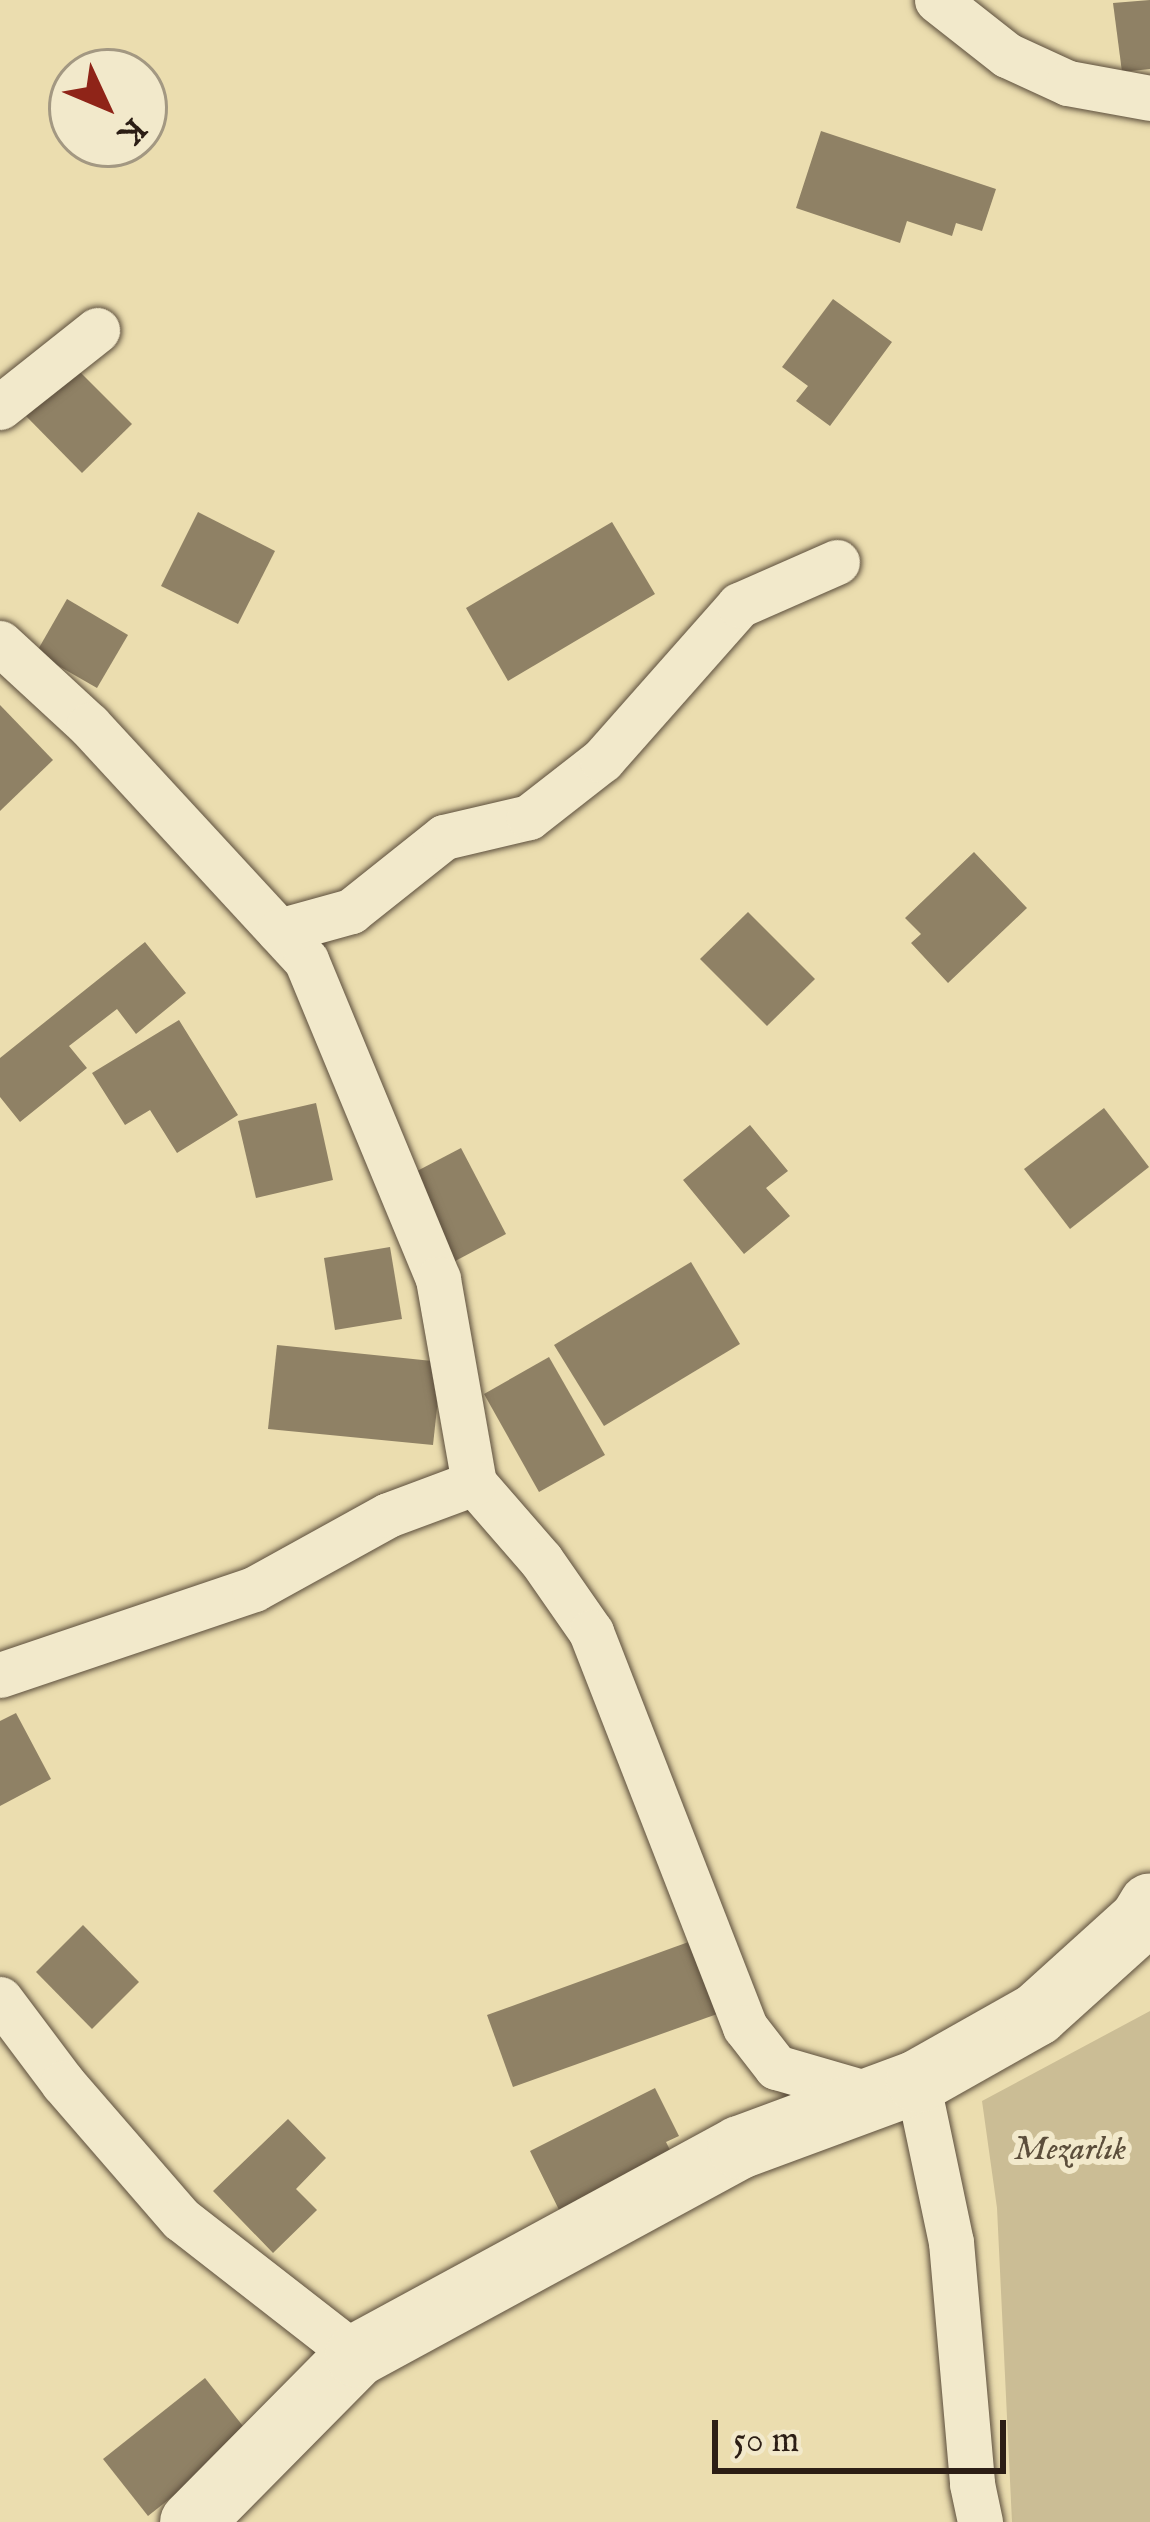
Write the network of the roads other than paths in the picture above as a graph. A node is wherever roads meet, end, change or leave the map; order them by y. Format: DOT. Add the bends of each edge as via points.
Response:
graph roads {
  1 [pos="937,0"];
  2 [pos="1150,98"];
  3 [pos="97,330"];
  4 [pos="0,407"];
  5 [pos="837,562"];
  6 [pos="0,643"];
  7 [pos="279,931"];
  8 [pos="474,1483"];
  9 [pos="0,1675"];
  10 [pos="1150,1904"];
  11 [pos="0,1999"];
  12 [pos="896,2088"];
  13 [pos="356,2355"];
  14 [pos="191,2522"];
  15 [pos="980,2522"];
  1 -- 2 [label="street" via="1007,55 1068,83"];
  3 -- 4 [label="street"];
  5 -- 7 [label="street" via="739,605 602,760 529,818 444,837 351,911"];
  6 -- 7 [label="street" via="89,725"];
  7 -- 8 [label="street" via="306,960 438,1280"];
  8 -- 9 [label="street" via="388,1514 254,1589"];
  8 -- 12 [label="street" via="591,1632 746,2026 776,2067"];
  10 -- 12 [label="street" via="1036,2014"];
  11 -- 13 [label="street" via="181,2219"];
  12 -- 13 [label="street" via="739,2147"];
  12 -- 15 [label="street" via="951,2242"];
  13 -- 14 [label="street"];
}
